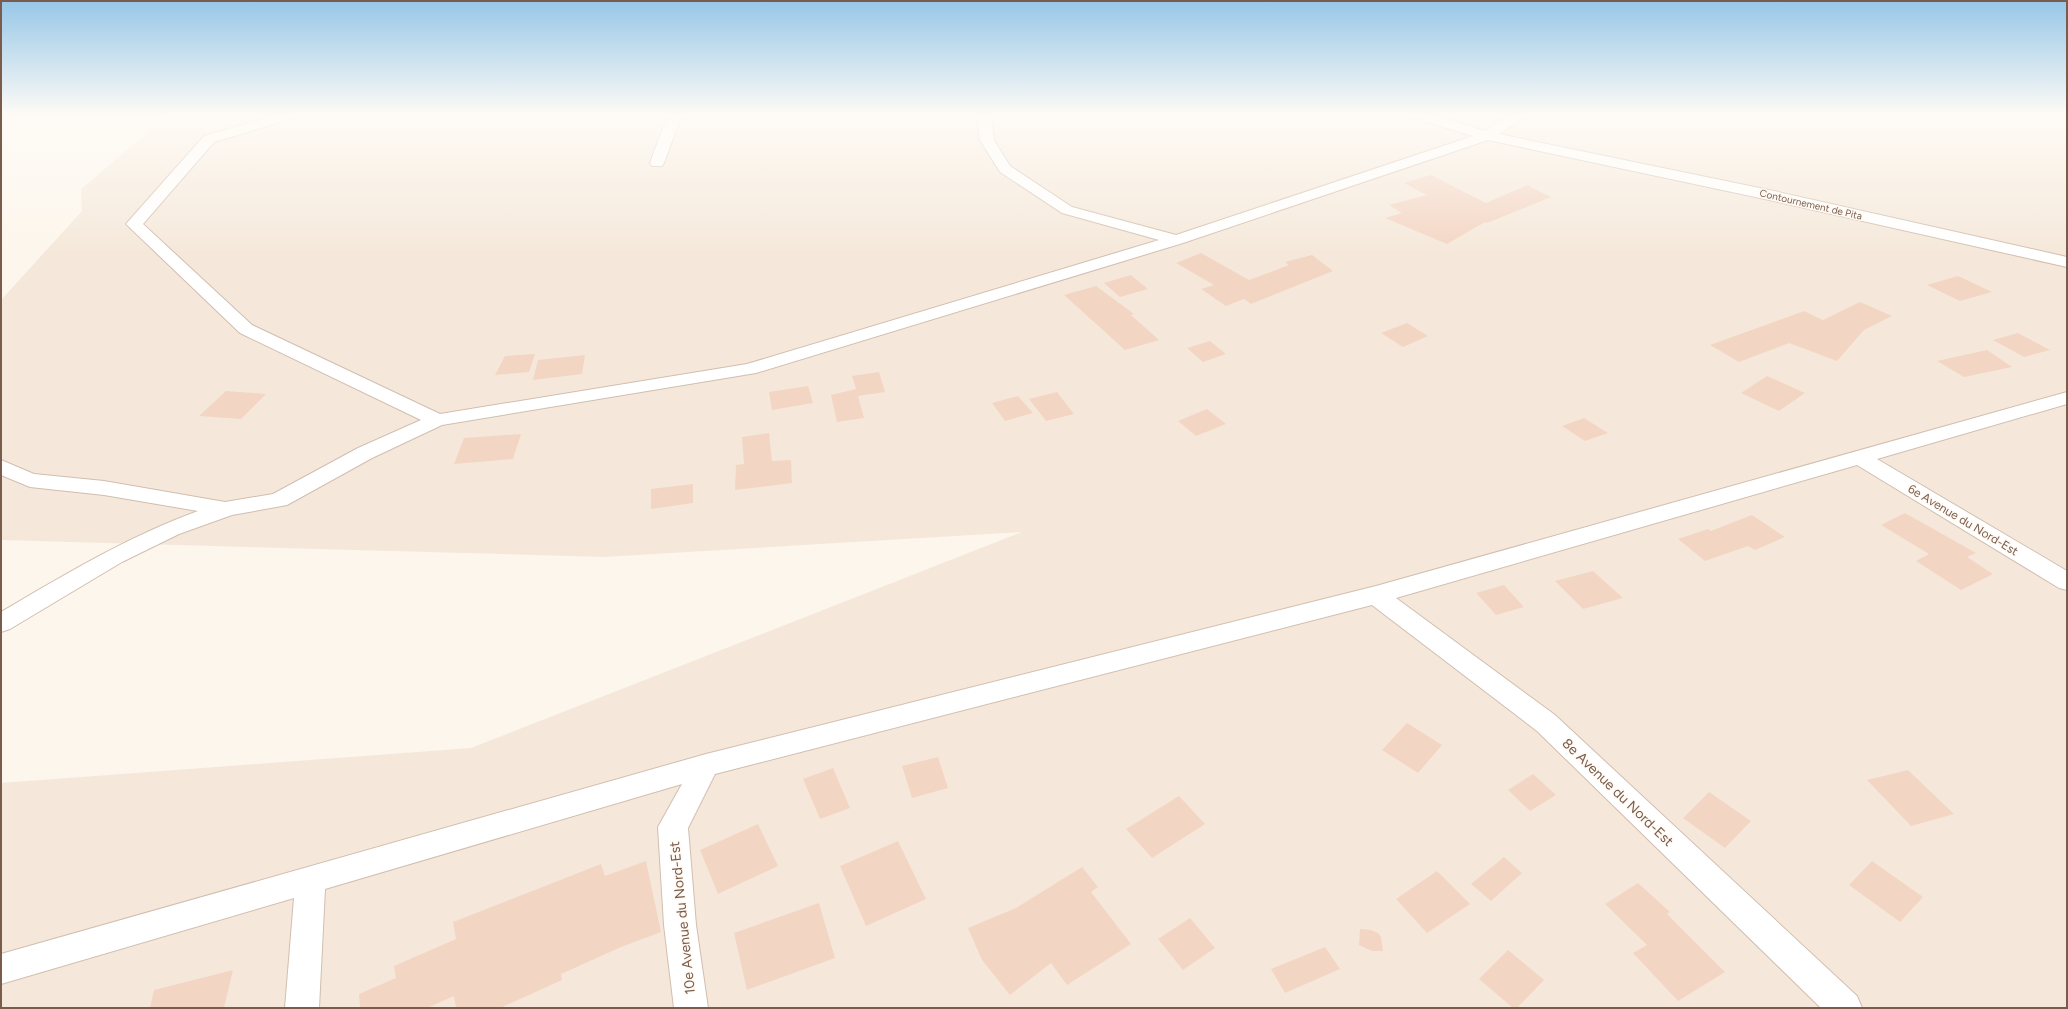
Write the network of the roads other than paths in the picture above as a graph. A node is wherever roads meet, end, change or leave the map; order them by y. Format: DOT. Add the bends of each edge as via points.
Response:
graph roads {
  1 [pos="190,161"];
  2 [pos="1000,161"];
  3 [pos="1412,161"];
  4 [pos="1608,161"];
  5 [pos="1177,240"];
  6 [pos="2067,262"];
  7 [pos="2067,398"];
  8 [pos="437,420"];
  9 [pos="1859,457"];
  10 [pos="1,468"];
  11 [pos="225,510"];
  12 [pos="2067,582"];
  13 [pos="1376,595"];
  14 [pos="1,623"];
  15 [pos="706,765"];
  16 [pos="310,880"];
  17 [pos="1,969"];
  18 [pos="302,1008"];
  19 [pos="691,1008"];
  20 [pos="1845,1008"];
  1 -- 8 [label="street" via="134,224 246,329"];
  2 -- 5 [label="street" via="1005,169 1067,210"];
  3 -- 5 [label="street"];
  4 -- 6 [label="street, Contournement de Pita"];
  5 -- 8 [label="street" via="749,369"];
  7 -- 9 [label="street"];
  8 -- 11 [label="street" via="365,453 279,500"];
  9 -- 12 [label="street, 6e Avenue du Nord-Est"];
  9 -- 13 [label="street"];
  10 -- 11 [label="street" via="30,480 104,488"];
  11 -- 14 [label="street" via="171,529 114,556"];
  13 -- 15 [label="street"];
  13 -- 20 [label="street, 8e Avenue du Nord-Est" via="1546,723"];
  15 -- 16 [label="street"];
  15 -- 19 [label="street, 10e Avenue du Nord-Est" via="673,827 680,925"];
  16 -- 17 [label="street"];
  16 -- 18 [label="street"];
}
